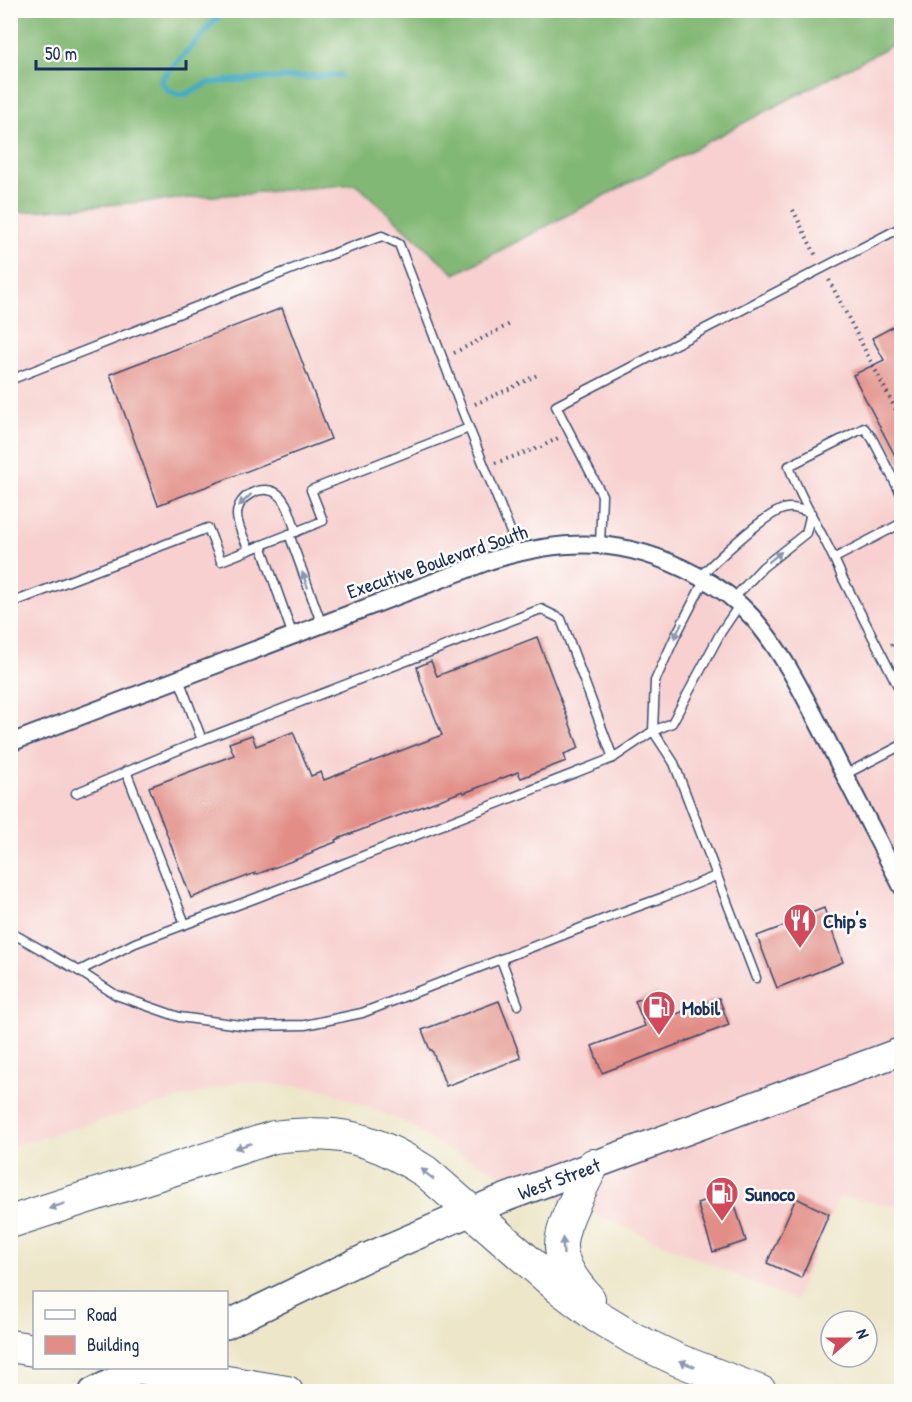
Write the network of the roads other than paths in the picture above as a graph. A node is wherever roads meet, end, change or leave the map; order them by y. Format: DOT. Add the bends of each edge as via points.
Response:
graph roads {
  1 [pos="902,227"];
  2 [pos="10,380"];
  3 [pos="469,428"];
  4 [pos="902,496"];
  5 [pos="811,513"];
  6 [pos="902,523"];
  7 [pos="292,533"];
  8 [pos="600,544"];
  9 [pos="261,545"];
  10 [pos="249,550"];
  11 [pos="517,552"];
  12 [pos="835,558"];
  13 [pos="702,578"];
  14 [pos="737,602"];
  15 [pos="11,603"];
  16 [pos="322,625"];
  17 [pos="293,636"];
  18 [pos="898,678"];
  19 [pos="179,679"];
  20 [pos="902,694"];
  21 [pos="653,731"];
  22 [pos="202,740"];
  23 [pos="10,743"];
  24 [pos="902,745"];
  25 [pos="613,758"];
  26 [pos="126,771"];
  27 [pos="844,775"];
  28 [pos="76,793"];
  29 [pos="716,876"];
  30 [pos="902,886"];
  31 [pos="185,924"];
  32 [pos="10,932"];
  33 [pos="501,959"];
  34 [pos="79,971"];
  35 [pos="756,978"];
  36 [pos="518,1005"];
  37 [pos="902,1051"];
  38 [pos="593,1165"];
  39 [pos="471,1211"];
  40 [pos="10,1222"];
  41 [pos="234,1321"];
  42 [pos="634,1339"];
  43 [pos="10,1346"];
  44 [pos="33,1350"];
  45 [pos="140,1369"];
  46 [pos="148,1369"];
  47 [pos="93,1392"];
  48 [pos="287,1392"];
  49 [pos="761,1392"];
  1 -- 8 [label="lane" via="556,406 602,495"];
  2 -- 3 [label="lane" via="382,236 399,244"];
  3 -- 7 [label="lane" via="311,490 323,521"];
  3 -- 11 [label="lane"];
  4 -- 5 [label="lane" via="864,428 789,466"];
  5 -- 12 [label="lane"];
  5 -- 13 [label="lane" via="788,507 773,514 749,531"];
  14 -- 5 [label="lane, one-way" via="763,567 806,533"];
  6 -- 12 [label="lane"];
  7 -- 9 [label="lane"];
  7 -- 10 [label="lane, one-way" via="285,503 278,494 254,492 237,507 237,519"];
  16 -- 7 [label="lane, one-way"];
  8 -- 11 [label="street, Executive Boulevard South"];
  8 -- 13 [label="street, Executive Boulevard South" via="655,556"];
  9 -- 10 [label="lane"];
  9 -- 17 [label="lane"];
  10 -- 15 [label="lane" via="221,561 208,528"];
  11 -- 16 [label="street, Executive Boulevard South"];
  12 -- 18 [label="lane"];
  13 -- 14 [label="street, Executive Boulevard South"];
  13 -- 21 [label="lane, one-way" via="656,681"];
  14 -- 21 [label="lane" via="672,723"];
  14 -- 27 [label="street, Executive Boulevard South" via="772,640"];
  16 -- 17 [label="street, Executive Boulevard South"];
  17 -- 19 [label="street, Executive Boulevard South"];
  18 -- 20 [label="lane"];
  19 -- 22 [label="lane"];
  19 -- 23 [label="street, Executive Boulevard South"];
  21 -- 25 [label="lane"];
  21 -- 29 [label="lane" via="674,763"];
  22 -- 25 [label="lane" via="541,609 561,619"];
  22 -- 26 [label="lane"];
  24 -- 27 [label="lane"];
  25 -- 31 [label="lane"];
  26 -- 28 [label="lane"];
  26 -- 31 [label="lane"];
  27 -- 30 [label="street, Executive Boulevard South"];
  29 -- 33 [label="lane"];
  29 -- 35 [label="lane"];
  31 -- 34 [label="lane"];
  32 -- 34 [label="lane"];
  33 -- 34 [label="lane" via="362,1013 305,1025 248,1026 179,1017 116,995"];
  33 -- 36 [label="lane"];
  37 -- 38 [label="main road, West Street"];
  38 -- 39 [label="main road, West Street"];
  42 -- 38 [label="highway, one-way" via="578,1287 561,1247 563,1228"];
  39 -- 40 [label="highway, one-way" via="402,1156 377,1144 319,1133 252,1143"];
  39 -- 41 [label="main road, West Street"];
  39 -- 42 [label="highway" via="559,1288"];
  49 -- 42 [label="highway, one-way"];
  43 -- 44 [label="highway"];
  45 -- 47 [label="main road"];
  46 -- 48 [label="highway"];
}
